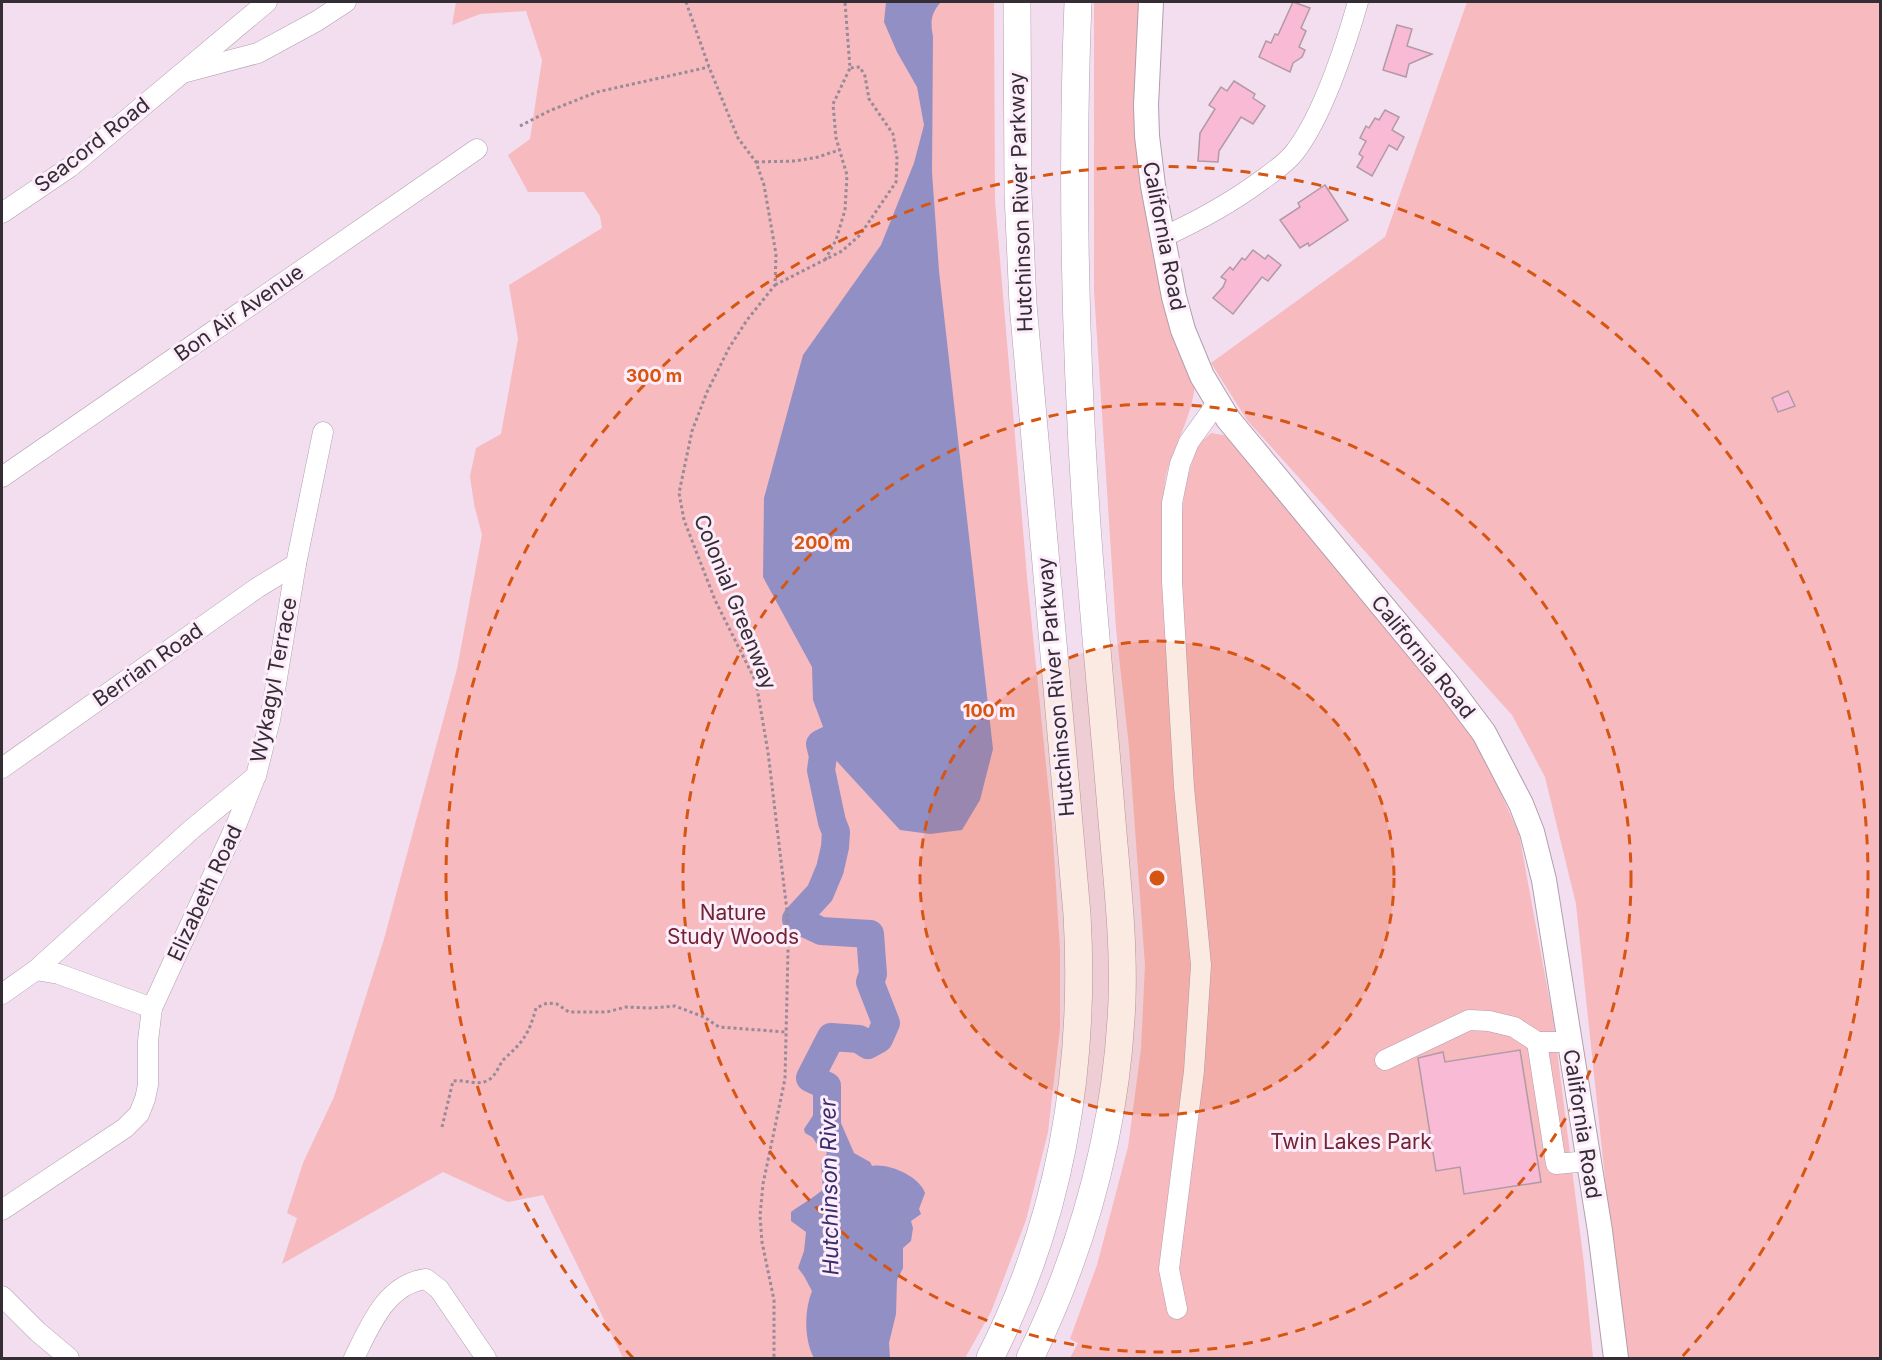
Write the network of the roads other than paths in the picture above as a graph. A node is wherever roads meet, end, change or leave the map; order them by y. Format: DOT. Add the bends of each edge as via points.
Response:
graph roads {
  1 [pos="267,2"];
  2 [pos="346,2"];
  3 [pos="1017,2"];
  4 [pos="1070,2"];
  5 [pos="1078,2"];
  6 [pos="1151,2"];
  7 [pos="1358,2"];
  8 [pos="1076,50"];
  9 [pos="181,74"];
  10 [pos="477,149"];
  11 [pos="2,213"];
  12 [pos="1163,237"];
  13 [pos="1217,403"];
  14 [pos="323,432"];
  15 [pos="2,477"];
  16 [pos="296,564"];
  17 [pos="2,768"];
  18 [pos="256,777"];
  19 [pos="36,970"];
  20 [pos="2,994"];
  21 [pos="152,1008"];
  22 [pos="1537,1042"];
  23 [pos="1569,1042"];
  24 [pos="1385,1060"];
  25 [pos="1588,1161"];
  26 [pos="2,1210"];
  27 [pos="2,1296"];
  28 [pos="1057,1297"];
  29 [pos="1177,1309"];
  30 [pos="69,1359"];
  31 [pos="354,1359"];
  32 [pos="486,1359"];
  33 [pos="990,1359"];
  34 [pos="1030,1359"];
  35 [pos="1041,1359"];
  36 [pos="1616,1359"];
  1 -- 9 [label="street, Seacord Road"];
  2 -- 9 [label="street, Seacord Road" via="258,53"];
  3 -- 33 [label="highway, Hutchinson River Parkway" via="1022,292 1077,914 1079,1001 1073,1086 1059,1170 1035,1254"];
  4 -- 8 [label="highway"];
  5 -- 8 [label="highway, Hutchinson River Parkway"];
  6 -- 12 [label="main road, California Road" via="1147,136"];
  7 -- 12 [label="street" via="1317,116 1293,154 1239,198"];
  8 -- 28 [label="highway, Hutchinson River Parkway" via="1074,204 1081,414 1120,922 1122,998 1104,1148 1084,1226"];
  9 -- 11 [label="street, Seacord Road" via="70,167"];
  10 -- 15 [label="street, Bon Air Avenue"];
  12 -- 13 [label="main road, California Road" via="1183,330"];
  13 -- 23 [label="main road, California Road" via="1448,685 1501,764 1528,823 1544,880"];
  13 -- 29 [label="street" via="1189,442 1180,464 1173,503 1172,581 1184,787 1201,964 1194,1071 1169,1269"];
  14 -- 16 [label="street, Wykagyl Terrace"];
  16 -- 17 [label="street, Berrian Road"];
  16 -- 18 [label="street, Wykagyl Terrace" via="270,720"];
  18 -- 19 [label="street, Wykagyl Terrace" via="192,829"];
  18 -- 21 [label="street, Elizabeth Road"];
  19 -- 20 [label="street, Wykagyl Terrace"];
  19 -- 21 [label="street" via="59,974"];
  21 -- 26 [label="street, Elizabeth Road" via="148,1086 139,1114 125,1128"];
  22 -- 23 [label="street"];
  22 -- 24 [label="street" via="1514,1028 1469,1020"];
  22 -- 25 [label="street" via="1556,1164"];
  23 -- 25 [label="main road, California Road"];
  25 -- 36 [label="main road, California Road"];
  27 -- 30 [label="street"];
  28 -- 34 [label="highway, Hutchinson River Parkway"];
  28 -- 35 [label="highway"];
  31 -- 32 [label="street" via="371,1323 391,1296 400,1287 426,1279 439,1289"];
}
